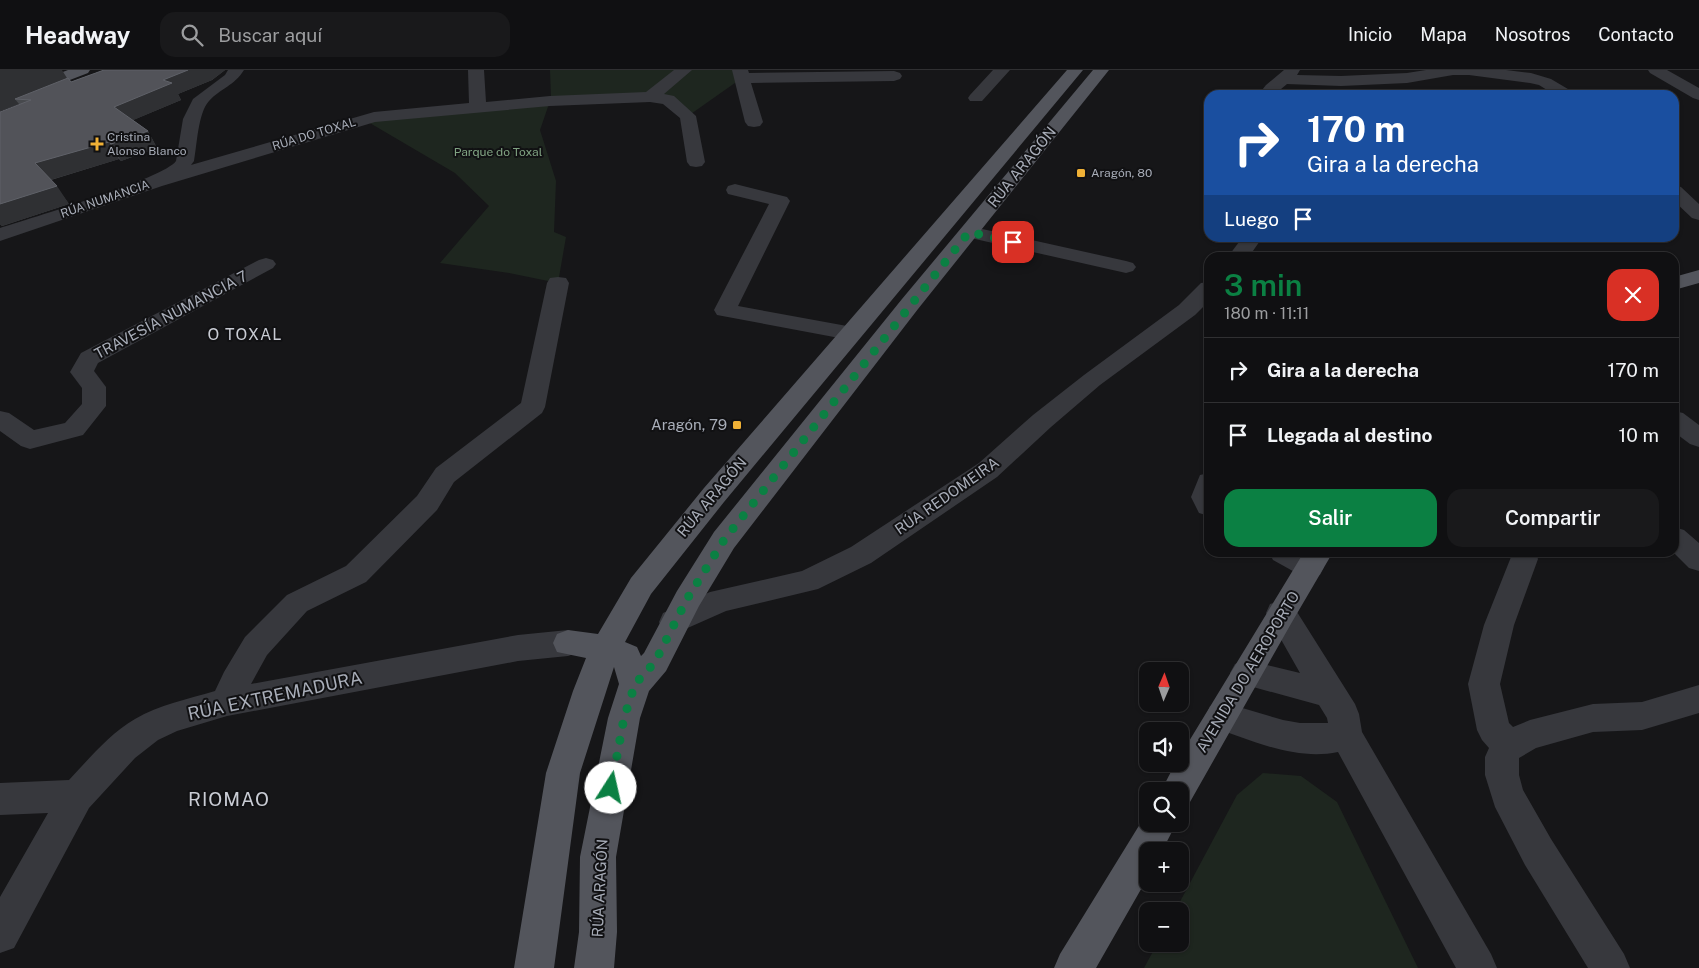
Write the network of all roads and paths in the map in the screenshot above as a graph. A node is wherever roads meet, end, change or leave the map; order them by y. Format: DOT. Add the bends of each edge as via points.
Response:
graph roads {
  1 [pos="236,70"];
  2 [pos="476,70"];
  3 [pos="684,70"];
  4 [pos="1002,70"];
  5 [pos="1075,70"];
  6 [pos="1101,70"];
  7 [pos="1453,70"];
  8 [pos="1656,70"];
  9 [pos="741,74"];
  10 [pos="1289,74"];
  11 [pos="88,75"];
  12 [pos="894,76"];
  13 [pos="1269,90"];
  14 [pos="1559,90"];
  15 [pos="1699,95"];
  16 [pos="650,97"];
  17 [pos="976,98"];
  18 [pos="0,102"];
  19 [pos="478,106"];
  20 [pos="4,116"];
  21 [pos="754,122"];
  22 [pos="696,162"];
  23 [pos="155,182"];
  24 [pos="735,190"];
  25 [pos="1679,195"];
  26 [pos="1699,214"];
  27 [pos="969,232"];
  28 [pos="0,235"];
  29 [pos="266,264"];
  30 [pos="1126,267"];
  31 [pos="1699,276"];
  32 [pos="1679,282"];
  33 [pos="558,283"];
  34 [pos="1204,293"];
  35 [pos="850,333"];
  36 [pos="1699,414"];
  37 [pos="1679,417"];
  38 [pos="0,419"];
  39 [pos="1679,422"];
  40 [pos="1699,438"];
  41 [pos="1679,542"];
  42 [pos="1524,559"];
  43 [pos="1315,560"];
  44 [pos="1699,560"];
  45 [pos="1281,614"];
  46 [pos="674,622"];
  47 [pos="568,643"];
  48 [pos="606,648"];
  49 [pos="1246,673"];
  50 [pos="635,684"];
  51 [pos="1328,694"];
  52 [pos="1699,699"];
  53 [pos="227,702"];
  54 [pos="1222,716"];
  55 [pos="1346,735"];
  56 [pos="1508,745"];
  57 [pos="1183,782"];
  58 [pos="77,796"];
  59 [pos="0,799"];
  60 [pos="1153,832"];
  61 [pos="0,934"];
  62 [pos="534,968"];
  63 [pos="594,968"];
  64 [pos="1074,968"];
  65 [pos="1477,968"];
  66 [pos="1610,968"];
  1 -- 23 [label="street, RÚA NUMANCIA" via="231,78 201,99 192,119 184,164"];
  2 -- 19 [label="street"];
  3 -- 16 [label="street"];
  4 -- 17 [label="street"];
  5 -- 35 [label="main road, RÚA ARAGÓN"];
  6 -- 27 [label="main road, RÚA ARAGÓN"];
  7 -- 10 [label="street" via="1407,78 1341,81"];
  7 -- 14 [label="street" via="1531,78"];
  8 -- 15 [label="street"];
  9 -- 12 [label="street"];
  9 -- 21 [label="street"];
  10 -- 13 [label="street"];
  11 -- 18 [label="main road"];
  11 -- 20 [label="main road"];
  16 -- 19 [label="street, RÚA DO TOXAL"];
  16 -- 22 [label="street, RÚA DO TOXAL" via="668,100 688,116"];
  19 -- 23 [label="street, RÚA DO TOXAL" via="363,119"];
  23 -- 28 [label="street, RÚA NUMANCIA"];
  24 -- 35 [label="street" via="780,201 725,310"];
  25 -- 26 [label="street"];
  27 -- 30 [label="street"];
  27 -- 46 [label="main road, RÚA ARAGÓN" via="724,540"];
  29 -- 38 [label="street, TRAVESÍA NUMANCIA 7" via="90,358 82,372 94,387 94,406 74,429 30,440"];
  31 -- 32 [label="main road"];
  33 -- 53 [label="street" via="533,407 445,475 427,503 356,574 297,604 256,646"];
  34 -- 46 [label="street, RÚA REDOMEIRA" via="1187,310 1092,380 988,470 861,555 808,581 720,600"];
  35 -- 48 [label="main road, RÚA ARAGÓN" via="662,557 626,610"];
  36 -- 37 [label="street"];
  39 -- 40 [label="street"];
  41 -- 44 [label="street"];
  42 -- 56 [label="street" via="1498,625 1484,684 1494,730"];
  43 -- 45 [label="main road, AVENIDA DO AEROPORTO"];
  45 -- 49 [label="main road, AVENIDA DO AEROPORTO"];
  45 -- 51 [label="street"];
  46 -- 50 [label="main road, RÚA ARAGÓN" via="655,662"];
  47 -- 48 [label="main road"];
  47 -- 53 [label="street, RÚA EXTREMADURA" via="518,648"];
  48 -- 50 [label="main road" via="626,656"];
  48 -- 62 [label="main road, RÚA ARAGÓN" via="563,774"];
  49 -- 51 [label="street"];
  49 -- 54 [label="main road, AVENIDA DO AEROPORTO"];
  50 -- 63 [label="main road, RÚA ARAGÓN" via="624,718 598,857 598,932"];
  51 -- 55 [label="street" via="1343,714"];
  52 -- 56 [label="street" via="1642,716 1593,718 1530,735"];
  53 -- 58 [label="street, RÚA EXTREMADURA" via="170,719 146,730 123,747"];
  54 -- 55 [label="street" via="1266,732 1318,739"];
  54 -- 57 [label="main road, AVENIDA DO AEROPORTO"];
  55 -- 65 [label="street"];
  56 -- 66 [label="street" via="1502,757 1507,795 1538,852"];
  58 -- 59 [label="street"];
  58 -- 61 [label="street, RÚA EXTREMADURA"];
  60 -- 64 [label="main road"];
}
